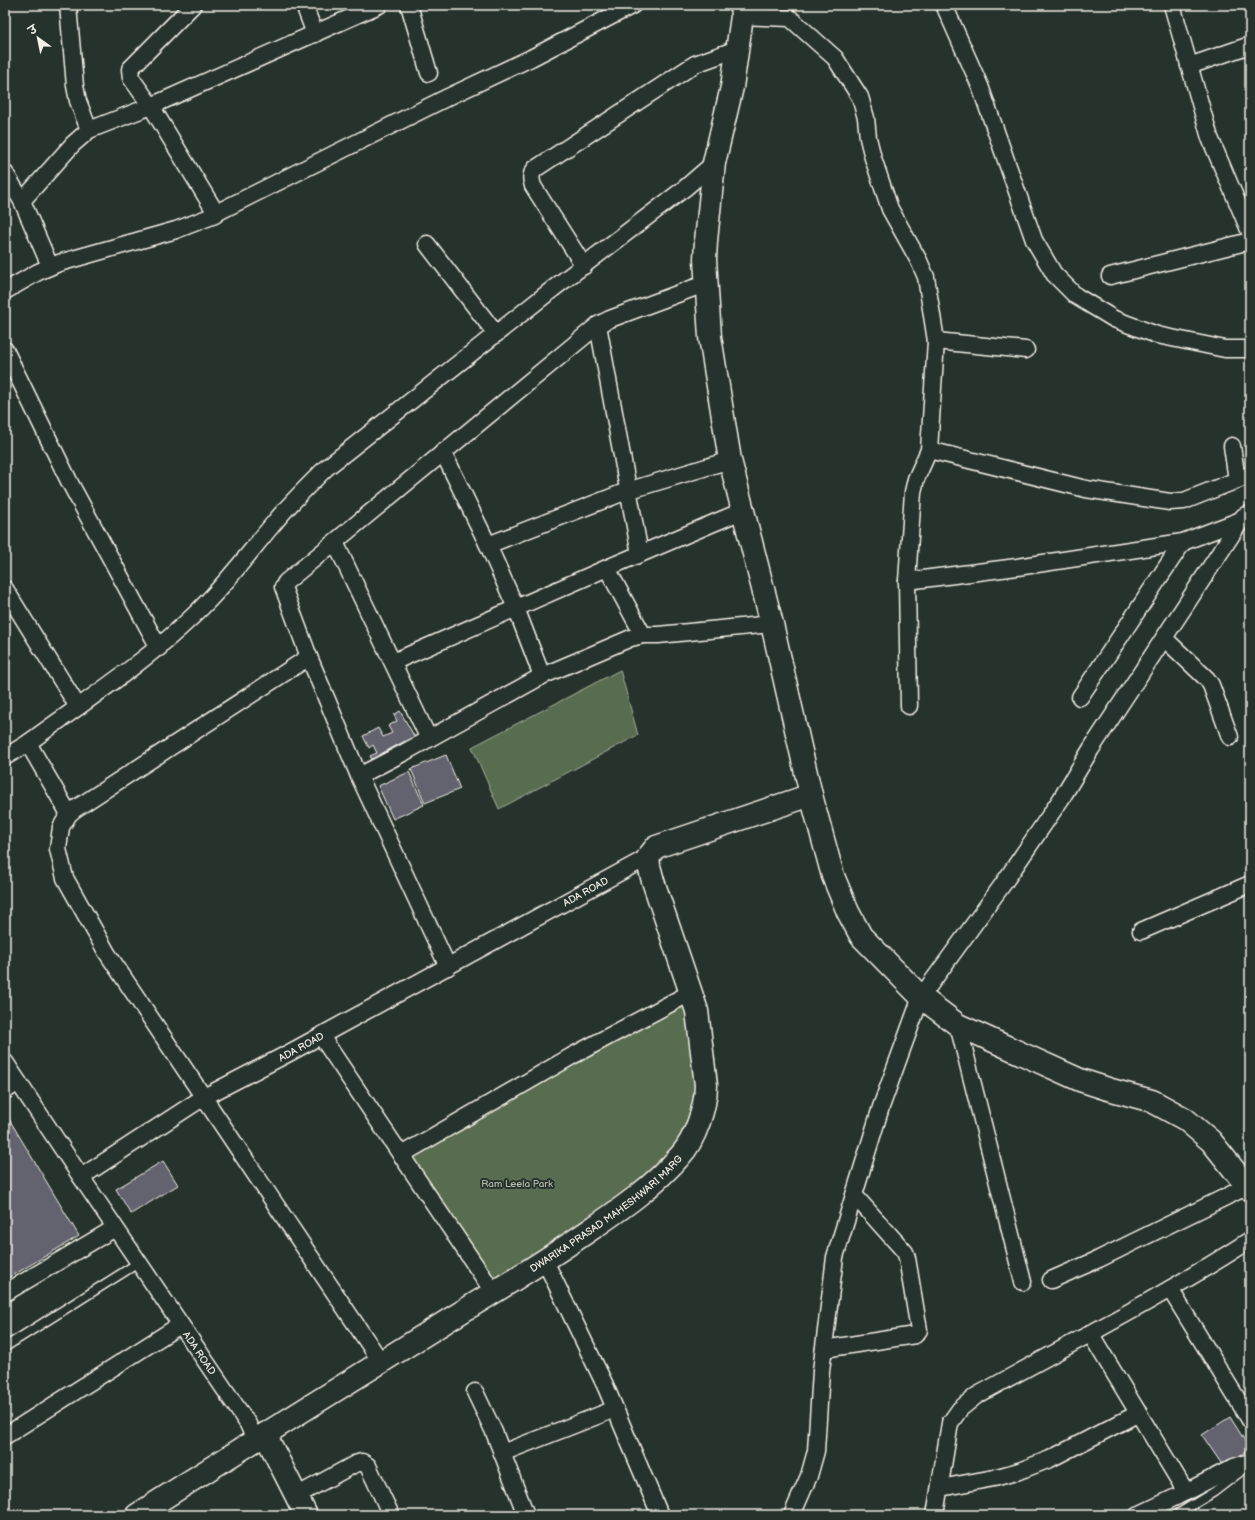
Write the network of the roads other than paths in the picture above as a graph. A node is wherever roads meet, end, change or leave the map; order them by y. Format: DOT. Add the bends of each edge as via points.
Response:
graph roads {
  1 [pos="68,5"];
  2 [pos="193,5"];
  3 [pos="304,5"];
  4 [pos="379,5"];
  5 [pos="409,5"];
  6 [pos="633,5"];
  7 [pos="944,5"];
  8 [pos="1172,5"];
  9 [pos="742,11"];
  10 [pos="314,34"];
  11 [pos="1250,45"];
  12 [pos="737,49"];
  13 [pos="1189,66"];
  14 [pos="429,73"];
  15 [pos="151,106"];
  16 [pos="89,130"];
  17 [pos="714,163"];
  18 [pos="5,174"];
  19 [pos="22,201"];
  20 [pos="212,207"];
  21 [pos="1250,232"];
  22 [pos="1250,242"];
  23 [pos="427,244"];
  24 [pos="47,257"];
  25 [pos="584,266"];
  26 [pos="1110,276"];
  27 [pos="707,283"];
  28 [pos="5,291"];
  29 [pos="598,325"];
  30 [pos="496,334"];
  31 [pos="936,341"];
  32 [pos="1250,349"];
  33 [pos="5,350"];
  34 [pos="1026,350"];
  35 [pos="1232,446"];
  36 [pos="929,450"];
  37 [pos="443,452"];
  38 [pos="730,460"];
  39 [pos="1243,478"];
  40 [pos="627,491"];
  41 [pos="742,511"];
  42 [pos="1247,514"];
  43 [pos="335,542"];
  44 [pos="1183,542"];
  45 [pos="488,545"];
  46 [pos="640,554"];
  47 [pos="607,568"];
  48 [pos="907,581"];
  49 [pos="5,589"];
  50 [pos="516,608"];
  51 [pos="772,624"];
  52 [pos="643,635"];
  53 [pos="1164,638"];
  54 [pos="159,648"];
  55 [pos="309,657"];
  56 [pos="392,662"];
  57 [pos="542,676"];
  58 [pos="1080,697"];
  59 [pos="909,706"];
  60 [pos="78,707"];
  61 [pos="1230,737"];
  62 [pos="429,739"];
  63 [pos="28,743"];
  64 [pos="5,757"];
  65 [pos="359,776"];
  66 [pos="811,795"];
  67 [pos="70,814"];
  68 [pos="648,857"];
  69 [pos="1250,884"];
  70 [pos="1141,931"];
  71 [pos="448,967"];
  72 [pos="690,993"];
  73 [pos="921,997"];
  74 [pos="958,1025"];
  75 [pos="321,1036"];
  76 [pos="5,1062"];
  77 [pos="18,1082"];
  78 [pos="5,1091"];
  79 [pos="204,1097"];
  80 [pos="401,1155"];
  81 [pos="81,1177"];
  82 [pos="1249,1187"];
  83 [pos="854,1195"];
  84 [pos="115,1228"];
  85 [pos="1250,1240"];
  86 [pos="545,1261"];
  87 [pos="138,1263"];
  88 [pos="1051,1280"];
  89 [pos="1023,1282"];
  90 [pos="1170,1288"];
  91 [pos="5,1293"];
  92 [pos="494,1293"];
  93 [pos="180,1325"];
  94 [pos="1090,1333"];
  95 [pos="5,1347"];
  96 [pos="824,1349"];
  97 [pos="381,1362"];
  98 [pos="475,1392"];
  99 [pos="615,1408"];
  100 [pos="1139,1413"];
  101 [pos="1250,1420"];
  102 [pos="5,1436"];
  103 [pos="260,1437"];
  104 [pos="502,1452"];
  105 [pos="1250,1463"];
  106 [pos="940,1488"];
  107 [pos="1186,1492"];
  108 [pos="298,1509"];
  109 [pos="137,1515"];
  110 [pos="391,1515"];
  111 [pos="526,1515"];
  112 [pos="660,1515"];
  113 [pos="792,1515"];
  114 [pos="935,1515"];
  115 [pos="1138,1515"];
  116 [pos="1176,1515"];
  1 -- 16 [label="street" via="75,86"];
  2 -- 15 [label="street" via="130,70 131,78"];
  3 -- 10 [label="street"];
  4 -- 10 [label="street"];
  5 -- 14 [label="street"];
  6 -- 20 [label="street" via="531,58"];
  7 -- 32 [label="street" via="980,86 1034,240 1054,274 1076,296 1114,319 1157,335 1225,349"];
  8 -- 13 [label="street"];
  9 -- 12 [label="main road"];
  9 -- 31 [label="street" via="790,18 835,58 860,97 872,158 890,209 926,277"];
  10 -- 15 [label="street"];
  11 -- 13 [label="street"];
  12 -- 17 [label="main road" via="732,87"];
  12 -- 25 [label="street" via="696,64 532,173 533,186"];
  13 -- 21 [label="street" via="1210,138"];
  15 -- 16 [label="street"];
  15 -- 20 [label="street"];
  16 -- 19 [label="street" via="73,144"];
  17 -- 25 [label="street"];
  17 -- 27 [label="main road" via="706,241"];
  18 -- 19 [label="street"];
  19 -- 24 [label="street"];
  20 -- 24 [label="street" via="215,215 176,230"];
  22 -- 26 [label="street"];
  23 -- 30 [label="street"];
  24 -- 28 [label="street" via="38,272"];
  25 -- 30 [label="street"];
  27 -- 29 [label="street"];
  27 -- 38 [label="main road" via="710,337"];
  29 -- 37 [label="street"];
  29 -- 40 [label="street"];
  30 -- 54 [label="street" via="326,468 275,521 224,584"];
  31 -- 34 [label="street"];
  31 -- 36 [label="street"];
  33 -- 54 [label="street" via="70,483"];
  35 -- 39 [label="street"];
  36 -- 39 [label="street" via="1086,488 1170,502 1184,501"];
  36 -- 48 [label="street" via="913,492"];
  37 -- 43 [label="street"];
  37 -- 45 [label="street"];
  38 -- 40 [label="street"];
  38 -- 41 [label="main road"];
  40 -- 45 [label="street"];
  40 -- 46 [label="street"];
  41 -- 46 [label="street"];
  41 -- 51 [label="main road"];
  42 -- 44 [label="street" via="1241,520"];
  42 -- 53 [label="street"];
  43 -- 55 [label="street" via="283,587"];
  43 -- 56 [label="street"];
  44 -- 48 [label="street"];
  44 -- 58 [label="street"];
  45 -- 50 [label="street"];
  46 -- 47 [label="street"];
  47 -- 50 [label="street"];
  47 -- 52 [label="street"];
  48 -- 59 [label="street"];
  49 -- 60 [label="street"];
  50 -- 56 [label="street"];
  50 -- 57 [label="street"];
  51 -- 52 [label="street"];
  51 -- 66 [label="main road"];
  52 -- 57 [label="street"];
  53 -- 61 [label="street" via="1207,679"];
  53 -- 73 [label="street" via="1061,799"];
  54 -- 60 [label="street"];
  55 -- 65 [label="street"];
  55 -- 67 [label="street"];
  56 -- 62 [label="street"];
  57 -- 62 [label="street"];
  60 -- 63 [label="street"];
  62 -- 65 [label="street"];
  63 -- 64 [label="street"];
  63 -- 67 [label="street"];
  65 -- 71 [label="street"];
  66 -- 68 [label="main road, ADA ROAD" via="656,847"];
  66 -- 73 [label="main road" via="833,876 860,936"];
  67 -- 79 [label="street" via="61,827 58,849 65,878 107,953"];
  68 -- 71 [label="street, ADA ROAD"];
  68 -- 72 [label="main road, DWARIKA PRASAD MAHESHWARI MARG" via="653,881"];
  69 -- 70 [label="street"];
  71 -- 75 [label="street, ADA ROAD"];
  72 -- 80 [label="street" via="572,1056"];
  72 -- 86 [label="main road, DWARIKA PRASAD MAHESHWARI MARG" via="696,1011 706,1096 689,1143 657,1180 637,1197"];
  73 -- 74 [label="main road"];
  73 -- 83 [label="street" via="881,1107"];
  74 -- 82 [label="main road" via="1080,1080 1152,1101 1185,1119 1211,1141"];
  74 -- 89 [label="street"];
  75 -- 79 [label="street, ADA ROAD"];
  75 -- 80 [label="street"];
  76 -- 77 [label="street"];
  77 -- 78 [label="street"];
  77 -- 81 [label="street"];
  79 -- 81 [label="street, ADA ROAD"];
  79 -- 97 [label="street"];
  80 -- 92 [label="street"];
  81 -- 84 [label="street, ADA ROAD"];
  82 -- 88 [label="street"];
  83 -- 96 [label="street" via="835,1258"];
  83 -- 96 [label="street" via="905,1252 919,1330 915,1335"];
  84 -- 87 [label="street, ADA ROAD"];
  84 -- 91 [label="street"];
  85 -- 90 [label="street" via="1214,1264"];
  86 -- 92 [label="main road, DWARIKA PRASAD MAHESHWARI MARG"];
  86 -- 99 [label="street"];
  87 -- 93 [label="street, ADA ROAD"];
  87 -- 95 [label="lane"];
  90 -- 94 [label="street"];
  90 -- 101 [label="street"];
  92 -- 97 [label="main road, DWARIKA PRASAD MAHESHWARI MARG"];
  93 -- 102 [label="street"];
  93 -- 103 [label="street, ADA ROAD" via="248,1424"];
  94 -- 100 [label="street"];
  94 -- 106 [label="street" via="976,1396 960,1409 950,1423"];
  96 -- 113 [label="street" via="816,1451"];
  97 -- 103 [label="main road, DWARIKA PRASAD MAHESHWARI MARG"];
  98 -- 104 [label="street"];
  99 -- 104 [label="street"];
  99 -- 112 [label="street"];
  100 -- 106 [label="street" via="1050,1459 1019,1471"];
  100 -- 107 [label="street"];
  103 -- 108 [label="main road"];
  103 -- 109 [label="main road, DWARIKA PRASAD MAHESHWARI MARG"];
  104 -- 111 [label="street"];
  105 -- 107 [label="street" via="1234,1467"];
  105 -- 116 [label="lane" via="1214,1492"];
  106 -- 114 [label="street"];
  107 -- 115 [label="street"];
  108 -- 110 [label="street" via="354,1464 362,1462 368,1466"];
}
